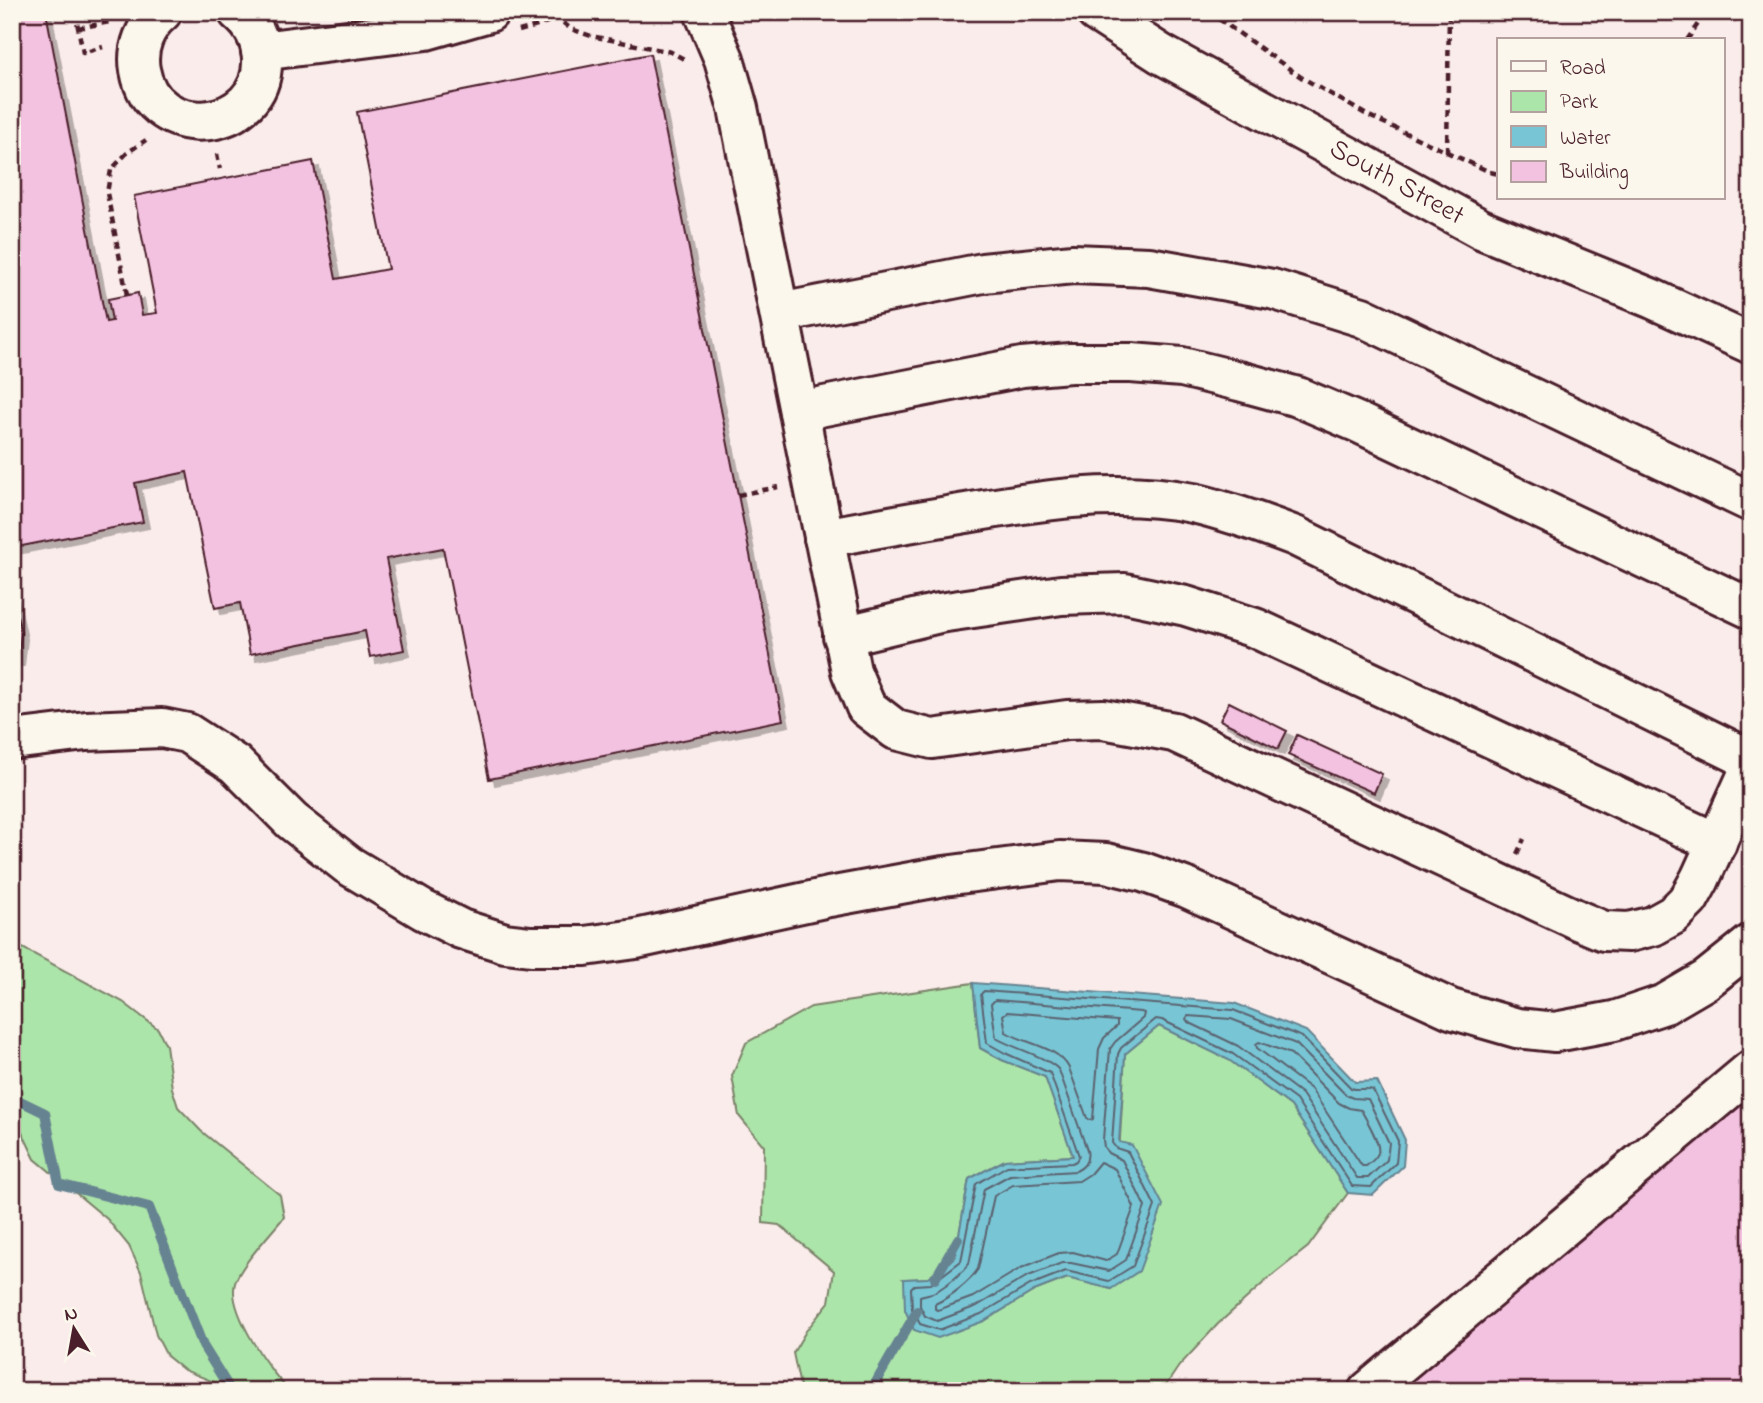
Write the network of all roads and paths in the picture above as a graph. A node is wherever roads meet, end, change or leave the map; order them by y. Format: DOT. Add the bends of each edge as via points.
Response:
graph roads {
  1 [pos="238,12"];
  2 [pos="704,12"];
  3 [pos="1096,12"];
  4 [pos="1209,12"];
  5 [pos="1449,12"];
  6 [pos="1706,12"];
  7 [pos="155,14"];
  8 [pos="111,22"];
  9 [pos="502,22"];
  10 [pos="369,24"];
  11 [pos="78,28"];
  12 [pos="1688,38"];
  13 [pos="261,51"];
  14 [pos="695,65"];
  15 [pos="152,136"];
  16 [pos="1447,152"];
  17 [pos="1497,174"];
  18 [pos="127,295"];
  19 [pos="779,313"];
  20 [pos="1751,344"];
  21 [pos="799,411"];
  22 [pos="789,485"];
  23 [pos="738,495"];
  24 [pos="1751,502"];
  25 [pos="824,538"];
  26 [pos="1751,609"];
  27 [pos="844,636"];
  28 [pos="12,740"];
  29 [pos="1751,760"];
  30 [pos="1751,767"];
  31 [pos="1717,843"];
  32 [pos="1751,944"];
  33 [pos="1751,1070"];
  34 [pos="1368,1391"];
  1 -- 13 [label="street" via="254,29"];
  2 -- 19 [label="street" via="738,108"];
  3 -- 20 [label="street, South Street" via="1161,54 1482,229"];
  4 -- 16 [label="path" via="1301,77 1367,115"];
  5 -- 16 [label="path"];
  6 -- 12 [label="path"];
  7 -- 13 [label="street" via="140,46 142,80 161,108 175,117 208,121 239,109 258,82"];
  8 -- 11 [label="path"];
  9 -- 10 [label="street" via="426,30"];
  9 -- 14 [label="path" via="537,26 557,18 591,36 671,52"];
  10 -- 13 [label="street"];
  15 -- 18 [label="path" via="111,170 107,193"];
  16 -- 17 [label="path"];
  19 -- 21 [label="street"];
  19 -- 24 [label="street" via="983,272 1073,264 1149,267 1272,289 1362,317"];
  21 -- 25 [label="street"];
  21 -- 26 [label="street" via="1022,367 1070,363 1182,367 1298,397"];
  22 -- 23 [label="path"];
  25 -- 27 [label="street"];
  25 -- 29 [label="street" via="1035,501 1096,495 1192,503 1295,536"];
  27 -- 31 [label="street" via="939,613 1061,595 1125,593 1186,606 1255,628"];
  27 -- 31 [label="street" via="851,671 866,706 896,730 932,739 1102,719 1174,732 1604,931 1629,932 1673,915 1689,899"];
  28 -- 32 [label="street" via="98,730 162,728 187,733 235,764 292,821 348,865 461,929 505,943 585,946 944,876 1060,861 1106,863 1187,888 1451,1009 1517,1028 1555,1032 1614,1021 1665,1004 1706,980"];
  30 -- 31 [label="street"];
  33 -- 34 [label="street"];
}
